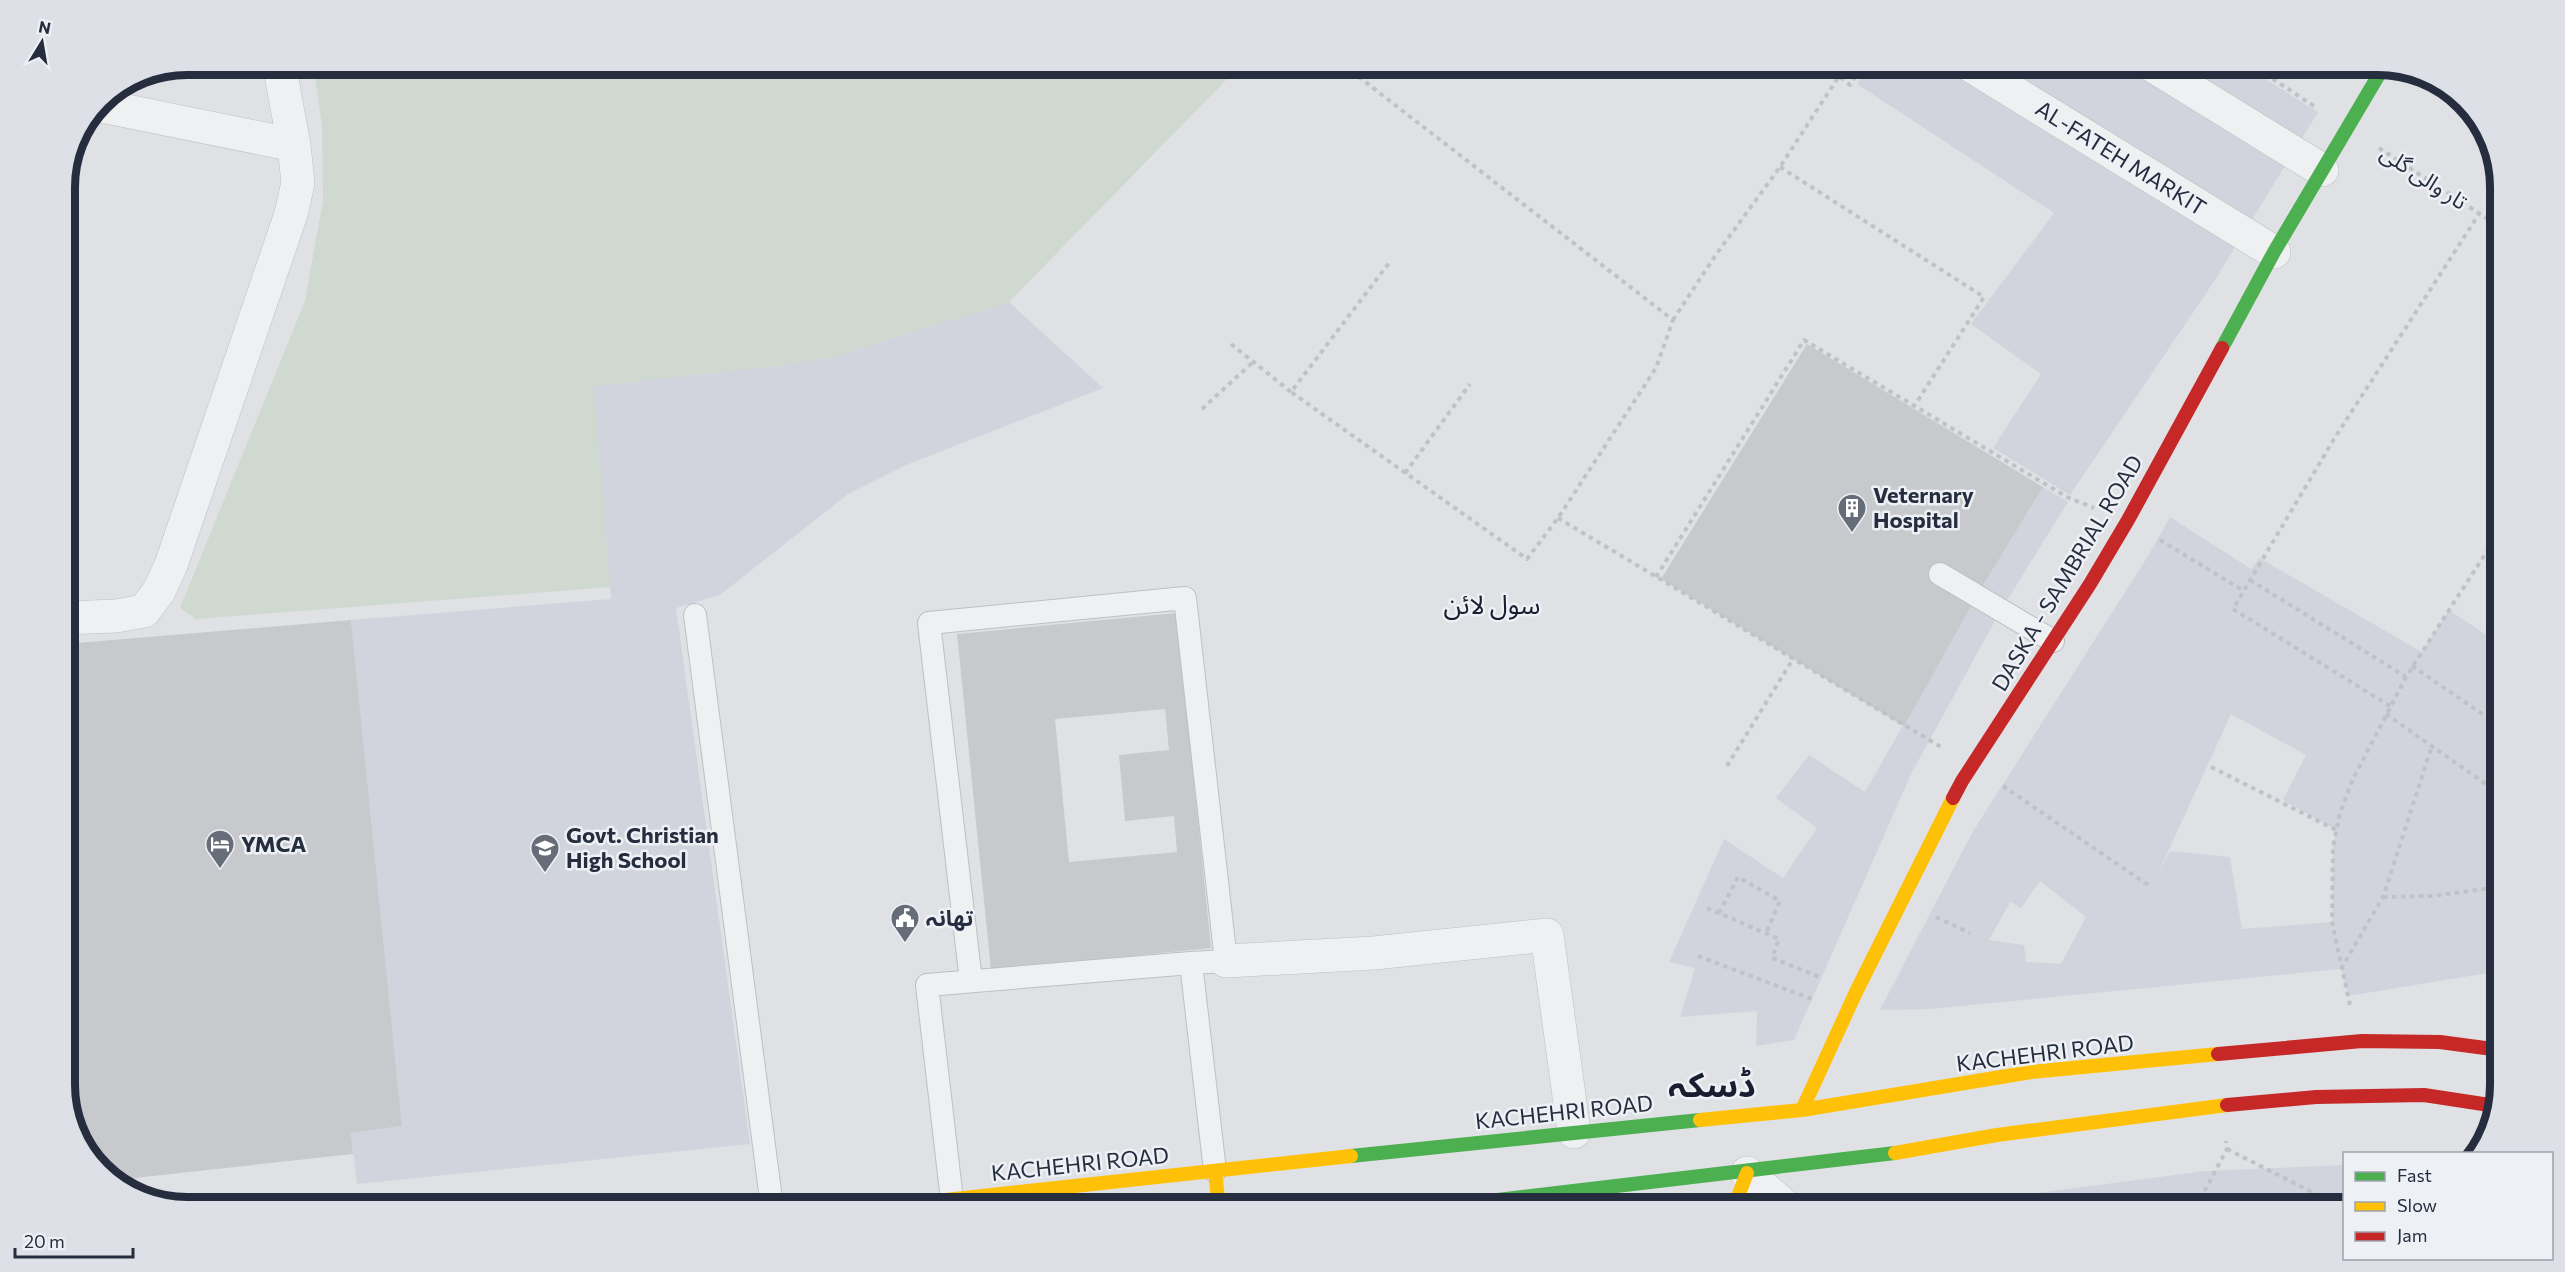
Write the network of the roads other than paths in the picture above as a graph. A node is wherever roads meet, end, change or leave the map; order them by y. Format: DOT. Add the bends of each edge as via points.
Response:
graph roads {
  1 [pos="281,75"];
  2 [pos="1986,75"];
  3 [pos="2168,75"];
  4 [pos="2379,75"];
  5 [pos="109,107"];
  6 [pos="294,145"];
  7 [pos="2322,170"];
  8 [pos="2274,252"];
  9 [pos="1940,574"];
  10 [pos="695,615"];
  11 [pos="75,618"];
  12 [pos="2053,641"];
  13 [pos="1226,962"];
  14 [pos="1191,963"];
  15 [pos="971,981"];
  16 [pos="2490,1049"];
  17 [pos="2488,1105"];
  18 [pos="1802,1110"];
  19 [pos="1574,1132"];
  20 [pos="1215,1171"];
  21 [pos="1747,1173"];
  22 [pos="771,1197"];
  23 [pos="952,1197"];
  24 [pos="979,1197"];
  25 [pos="1218,1197"];
  26 [pos="1534,1197"];
  27 [pos="1738,1197"];
  28 [pos="1774,1197"];
  1 -- 6 [label="street"];
  2 -- 8 [label="street, AL-FATEH MARKIT"];
  3 -- 7 [label="street"];
  4 -- 7 [label="main road, DASKA - SAMBRIAL ROAD"];
  5 -- 6 [label="street"];
  6 -- 11 [label="street" via="298,183 291,214 159,591 144,611"];
  7 -- 8 [label="main road, DASKA - SAMBRIAL ROAD"];
  8 -- 12 [label="main road, DASKA - SAMBRIAL ROAD" via="2128,520"];
  9 -- 12 [label="lane"];
  10 -- 22 [label="lane"];
  12 -- 18 [label="main road, DASKA - SAMBRIAL ROAD" via="1962,781 1856,992"];
  13 -- 14 [label="lane"];
  13 -- 15 [label="lane" via="1185,598 929,624"];
  13 -- 19 [label="street" via="1547,934"];
  14 -- 15 [label="lane"];
  14 -- 20 [label="lane"];
  15 -- 23 [label="lane" via="927,985"];
  16 -- 18 [label="main road, KACHEHRI ROAD" via="2440,1042 2356,1041 2031,1072"];
  17 -- 21 [label="main road" via="2424,1095 2316,1097 2189,1109"];
  18 -- 19 [label="main road, KACHEHRI ROAD"];
  19 -- 20 [label="main road, KACHEHRI ROAD"];
  20 -- 24 [label="main road, KACHEHRI ROAD"];
  20 -- 25 [label="main road"];
  21 -- 26 [label="main road"];
  21 -- 27 [label="main road"];
  21 -- 28 [label="street"];
}
